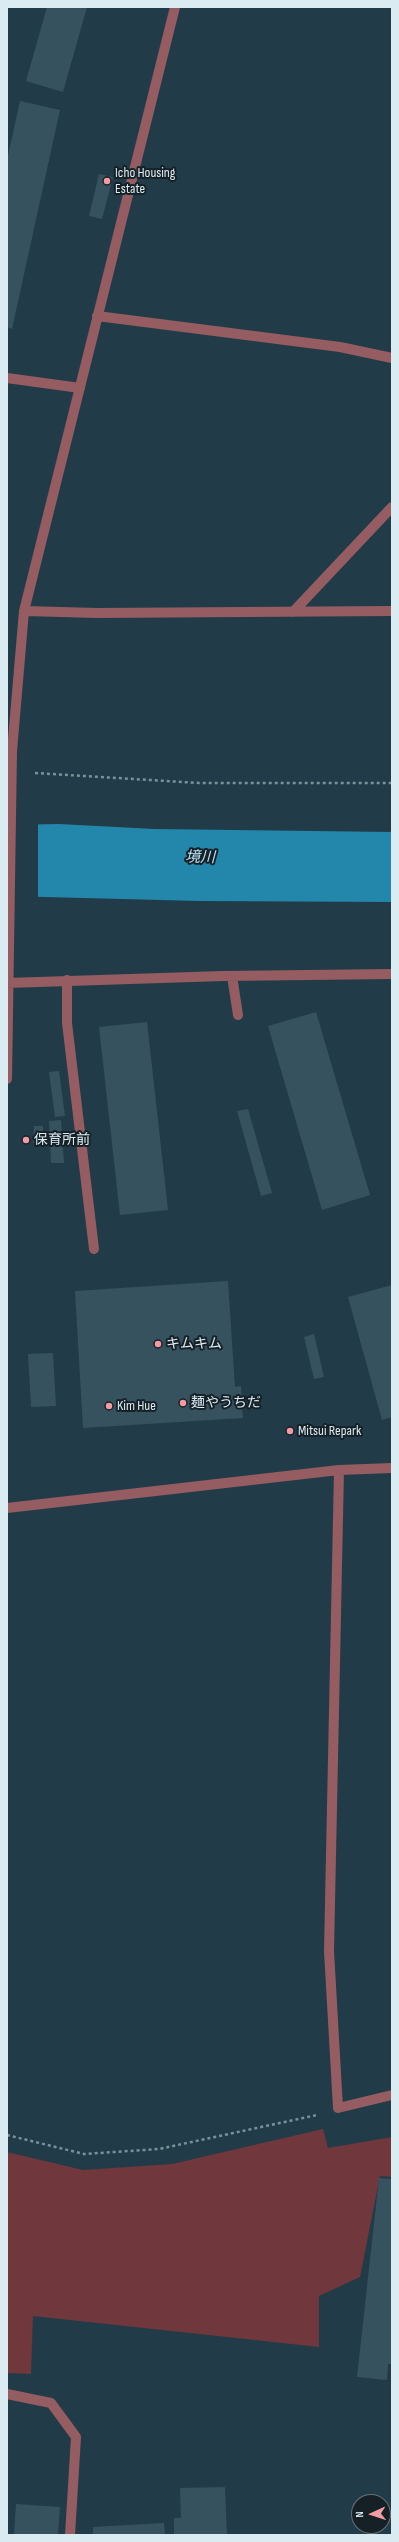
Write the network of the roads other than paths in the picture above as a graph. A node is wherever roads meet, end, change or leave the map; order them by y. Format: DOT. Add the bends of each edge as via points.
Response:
graph roads {
  1 [pos="175,7"];
  2 [pos="97,316"];
  3 [pos="392,358"];
  4 [pos="7,378"];
  5 [pos="80,388"];
  6 [pos="392,507"];
  7 [pos="24,611"];
  8 [pos="392,611"];
  9 [pos="293,612"];
  10 [pos="10,751"];
  11 [pos="392,974"];
  12 [pos="232,976"];
  13 [pos="67,980"];
  14 [pos="8,982"];
  15 [pos="238,1015"];
  16 [pos="7,1079"];
  17 [pos="94,1249"];
  18 [pos="392,1468"];
  19 [pos="339,1470"];
  20 [pos="7,1508"];
  21 [pos="392,2095"];
  22 [pos="7,2394"];
  23 [pos="70,2535"];
  1 -- 2 [label="street"];
  2 -- 3 [label="street" via="340,347"];
  2 -- 5 [label="street"];
  4 -- 5 [label="street"];
  5 -- 7 [label="street"];
  6 -- 9 [label="street"];
  7 -- 9 [label="street"];
  7 -- 10 [label="street"];
  8 -- 9 [label="street"];
  10 -- 14 [label="street" via="12,783"];
  11 -- 12 [label="street"];
  12 -- 13 [label="street"];
  12 -- 15 [label="street"];
  13 -- 14 [label="street"];
  13 -- 17 [label="street" via="68,1023"];
  14 -- 16 [label="street"];
  18 -- 19 [label="street"];
  19 -- 20 [label="street"];
  19 -- 21 [label="street" via="329,1951 338,2108"];
  22 -- 23 [label="street" via="50,2403 76,2437"];
}
